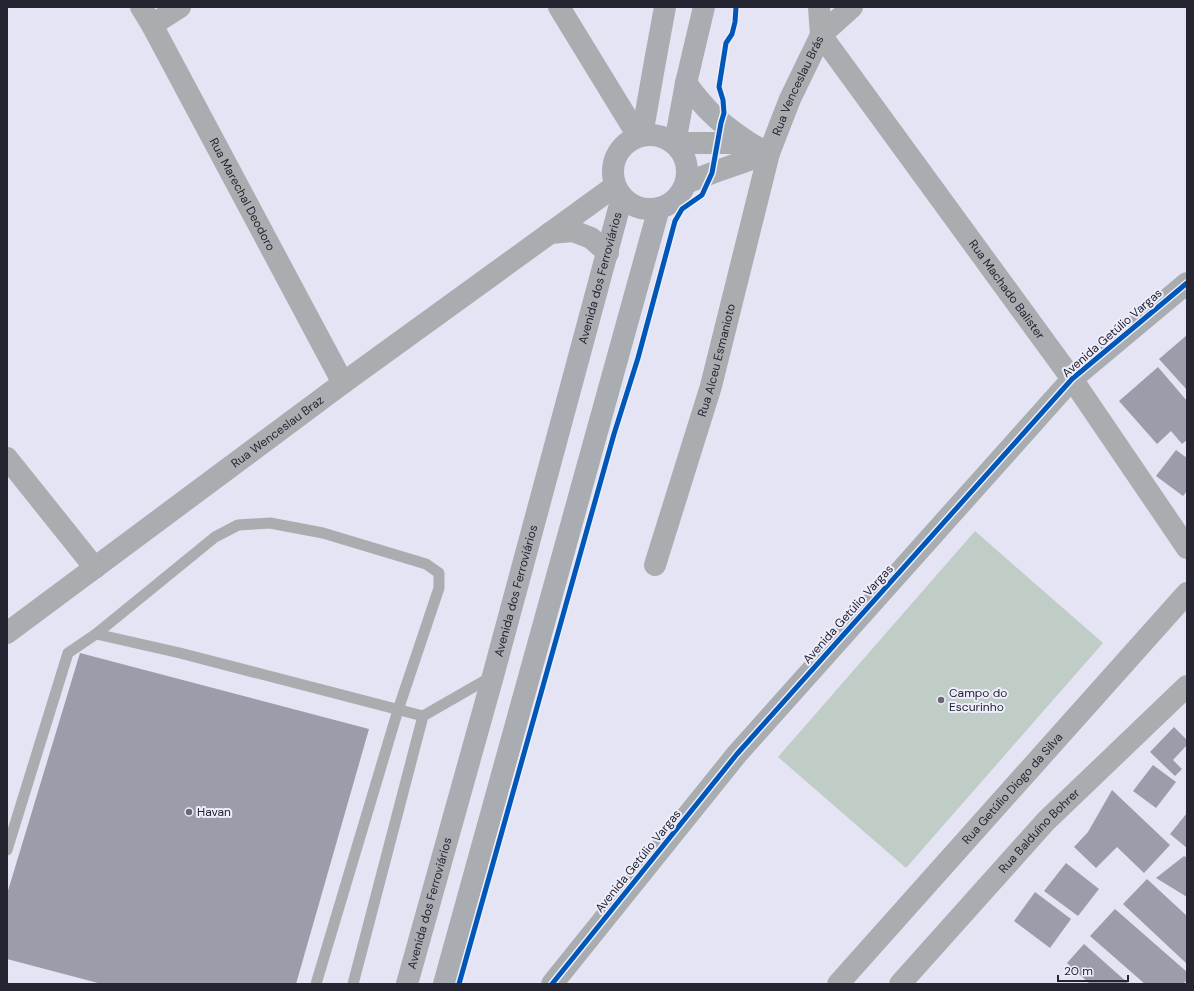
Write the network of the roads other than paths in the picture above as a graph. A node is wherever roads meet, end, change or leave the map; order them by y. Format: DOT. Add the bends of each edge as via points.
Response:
graph roads {
  1 [pos="180,7"];
  2 [pos="559,7"];
  3 [pos="665,7"];
  4 [pos="704,7"];
  5 [pos="819,7"];
  6 [pos="852,7"];
  7 [pos="147,16"];
  8 [pos="821,35"];
  9 [pos="686,83"];
  10 [pos="640,135"];
  11 [pos="675,143"];
  12 [pos="760,149"];
  13 [pos="686,183"];
  14 [pos="619,191"];
  15 [pos="659,208"];
  16 [pos="550,233"];
  17 [pos="608,253"];
  18 [pos="1187,283"];
  19 [pos="1072,379"];
  20 [pos="343,383"];
  21 [pos="7,458"];
  22 [pos="1187,548"];
  23 [pos="655,564"];
  24 [pos="95,568"];
  25 [pos="1187,593"];
  26 [pos="7,633"];
  27 [pos="96,634"];
  28 [pos="493,676"];
  29 [pos="1187,686"];
  30 [pos="398,710"];
  31 [pos="423,716"];
  32 [pos="7,850"];
  33 [pos="316,984"];
  34 [pos="353,984"];
  35 [pos="407,984"];
  36 [pos="444,984"];
  37 [pos="552,984"];
  38 [pos="838,984"];
  39 [pos="900,984"];
  1 -- 7 [label="street"];
  2 -- 10 [label="street"];
  3 -- 10 [label="main road"];
  4 -- 9 [label="main road"];
  5 -- 8 [label="street"];
  6 -- 8 [label="street, Rua Venceslau Brás"];
  7 -- 20 [label="street, Rua Marechal Deodoro"];
  8 -- 12 [label="street, Rua Venceslau Brás" via="790,99"];
  8 -- 19 [label="street, Rua Machado Balister"];
  9 -- 11 [label="main road"];
  9 -- 12 [label="main road" via="708,111 730,130"];
  10 -- 11 [label="main road" via="654,134"];
  10 -- 14 [label="main road" via="625,144 616,156 612,171"];
  11 -- 12 [label="street" via="718,143"];
  11 -- 13 [label="main road" via="687,162"];
  12 -- 13 [label="street" via="720,170"];
  12 -- 23 [label="street, Rua Alceu Esmanioto" via="711,386"];
  13 -- 15 [label="main road" via="680,195 671,204"];
  14 -- 15 [label="main road" via="633,205 646,209"];
  14 -- 16 [label="street, Rua Wenceslau Braz"];
  14 -- 17 [label="main road, Avenida dos Ferroviários"];
  15 -- 36 [label="main road"];
  16 -- 17 [label="street" via="573,231 591,238"];
  16 -- 20 [label="street, Rua Wenceslau Braz"];
  17 -- 28 [label="main road, Avenida dos Ferroviários"];
  18 -- 19 [label="street, Avenida Getúlio Vargas"];
  19 -- 22 [label="street, Rua Machado Balister"];
  19 -- 37 [label="street, Avenida Getúlio Vargas" via="737,754"];
  20 -- 24 [label="street, Rua Wenceslau Braz"];
  21 -- 24 [label="street"];
  24 -- 26 [label="street, Rua Wenceslau Braz"];
  25 -- 38 [label="street, Rua Getúlio Diogo da Silva"];
  27 -- 30 [label="lane" via="180,653"];
  27 -- 30 [label="lane" via="215,536 238,525 270,523 323,533 426,564 439,572 439,588"];
  27 -- 32 [label="lane" via="68,653"];
  28 -- 31 [label="lane"];
  28 -- 35 [label="main road, Avenida dos Ferroviários"];
  29 -- 39 [label="street, Rua Balduíno Bohrer" via="1046,821"];
  30 -- 31 [label="lane"];
  30 -- 33 [label="lane"];
  31 -- 34 [label="lane"];
}
